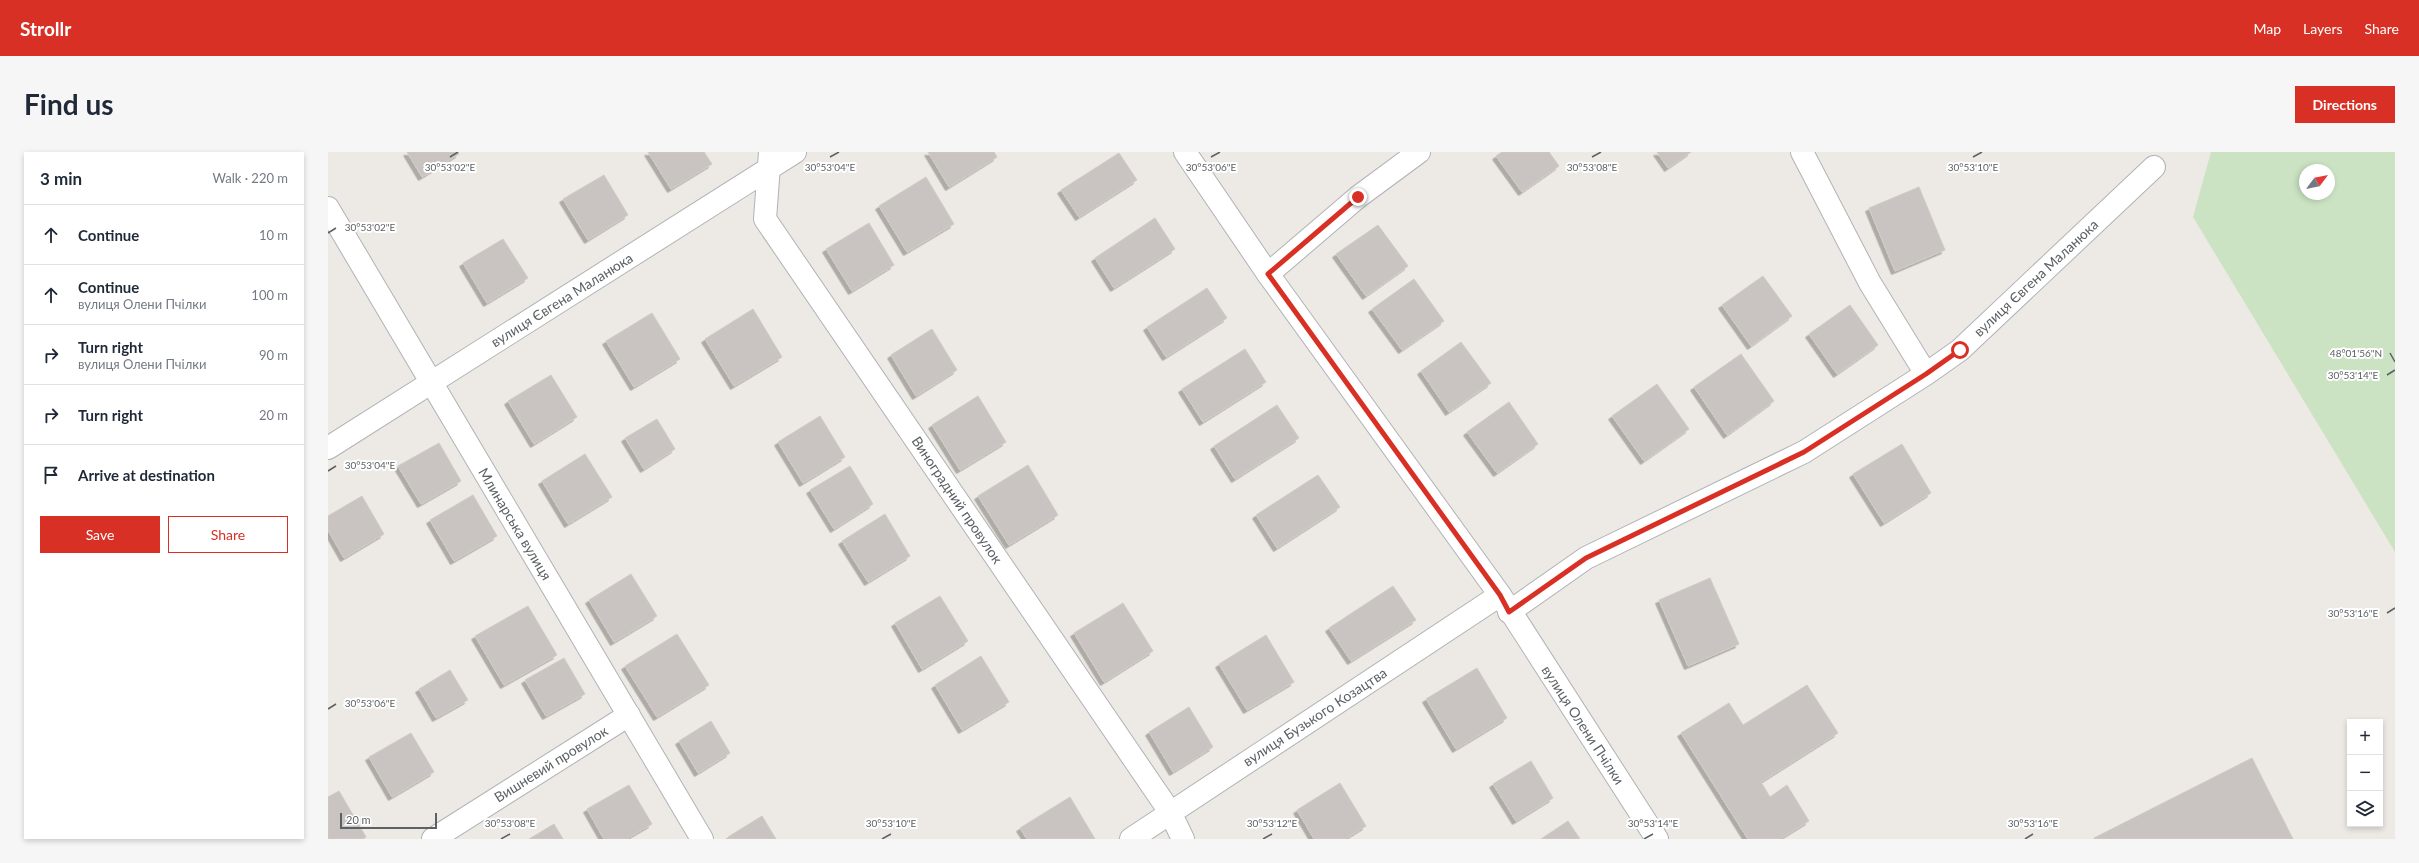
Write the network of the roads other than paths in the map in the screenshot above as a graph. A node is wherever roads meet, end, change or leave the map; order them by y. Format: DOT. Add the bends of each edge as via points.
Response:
graph roads {
  1 [pos="795,152"];
  2 [pos="1185,152"];
  3 [pos="1419,152"];
  4 [pos="1802,152"];
  5 [pos="770,160"];
  6 [pos="2154,167"];
  7 [pos="328,208"];
  8 [pos="1268,274"];
  9 [pos="1926,374"];
  10 [pos="431,383"];
  11 [pos="328,448"];
  12 [pos="1504,603"];
  13 [pos="629,715"];
  14 [pos="1170,812"];
  15 [pos="433,839"];
  16 [pos="702,839"];
  17 [pos="1131,839"];
  18 [pos="1183,839"];
  19 [pos="1657,839"];
  1 -- 5 [label="street, вулиця Євгена Маланюка"];
  2 -- 8 [label="street, вулиця Олени Пчілки"];
  3 -- 8 [label="street" via="1358,197"];
  4 -- 9 [label="street" via="1870,283"];
  5 -- 10 [label="street, вулиця Євгена Маланюка"];
  5 -- 14 [label="street, Виноградний провулок" via="765,219"];
  6 -- 9 [label="street, вулиця Євгена Маланюка" via="1960,350"];
  7 -- 10 [label="street, Млинарська вулиця"];
  8 -- 12 [label="street, вулиця Олени Пчілки"];
  9 -- 12 [label="street" via="1804,452 1586,558"];
  10 -- 11 [label="street, вулиця Євгена Маланюка"];
  10 -- 13 [label="street, Млинарська вулиця"];
  12 -- 14 [label="street, вулиця Бузького Козацтва"];
  12 -- 19 [label="street, вулиця Олени Пчілки"];
  13 -- 15 [label="street, Вишневий провулок"];
  13 -- 16 [label="street, Млинарська вулиця"];
  14 -- 17 [label="street, вулиця Бузького Козацтва"];
  14 -- 18 [label="street, Виноградний провулок"];
}
